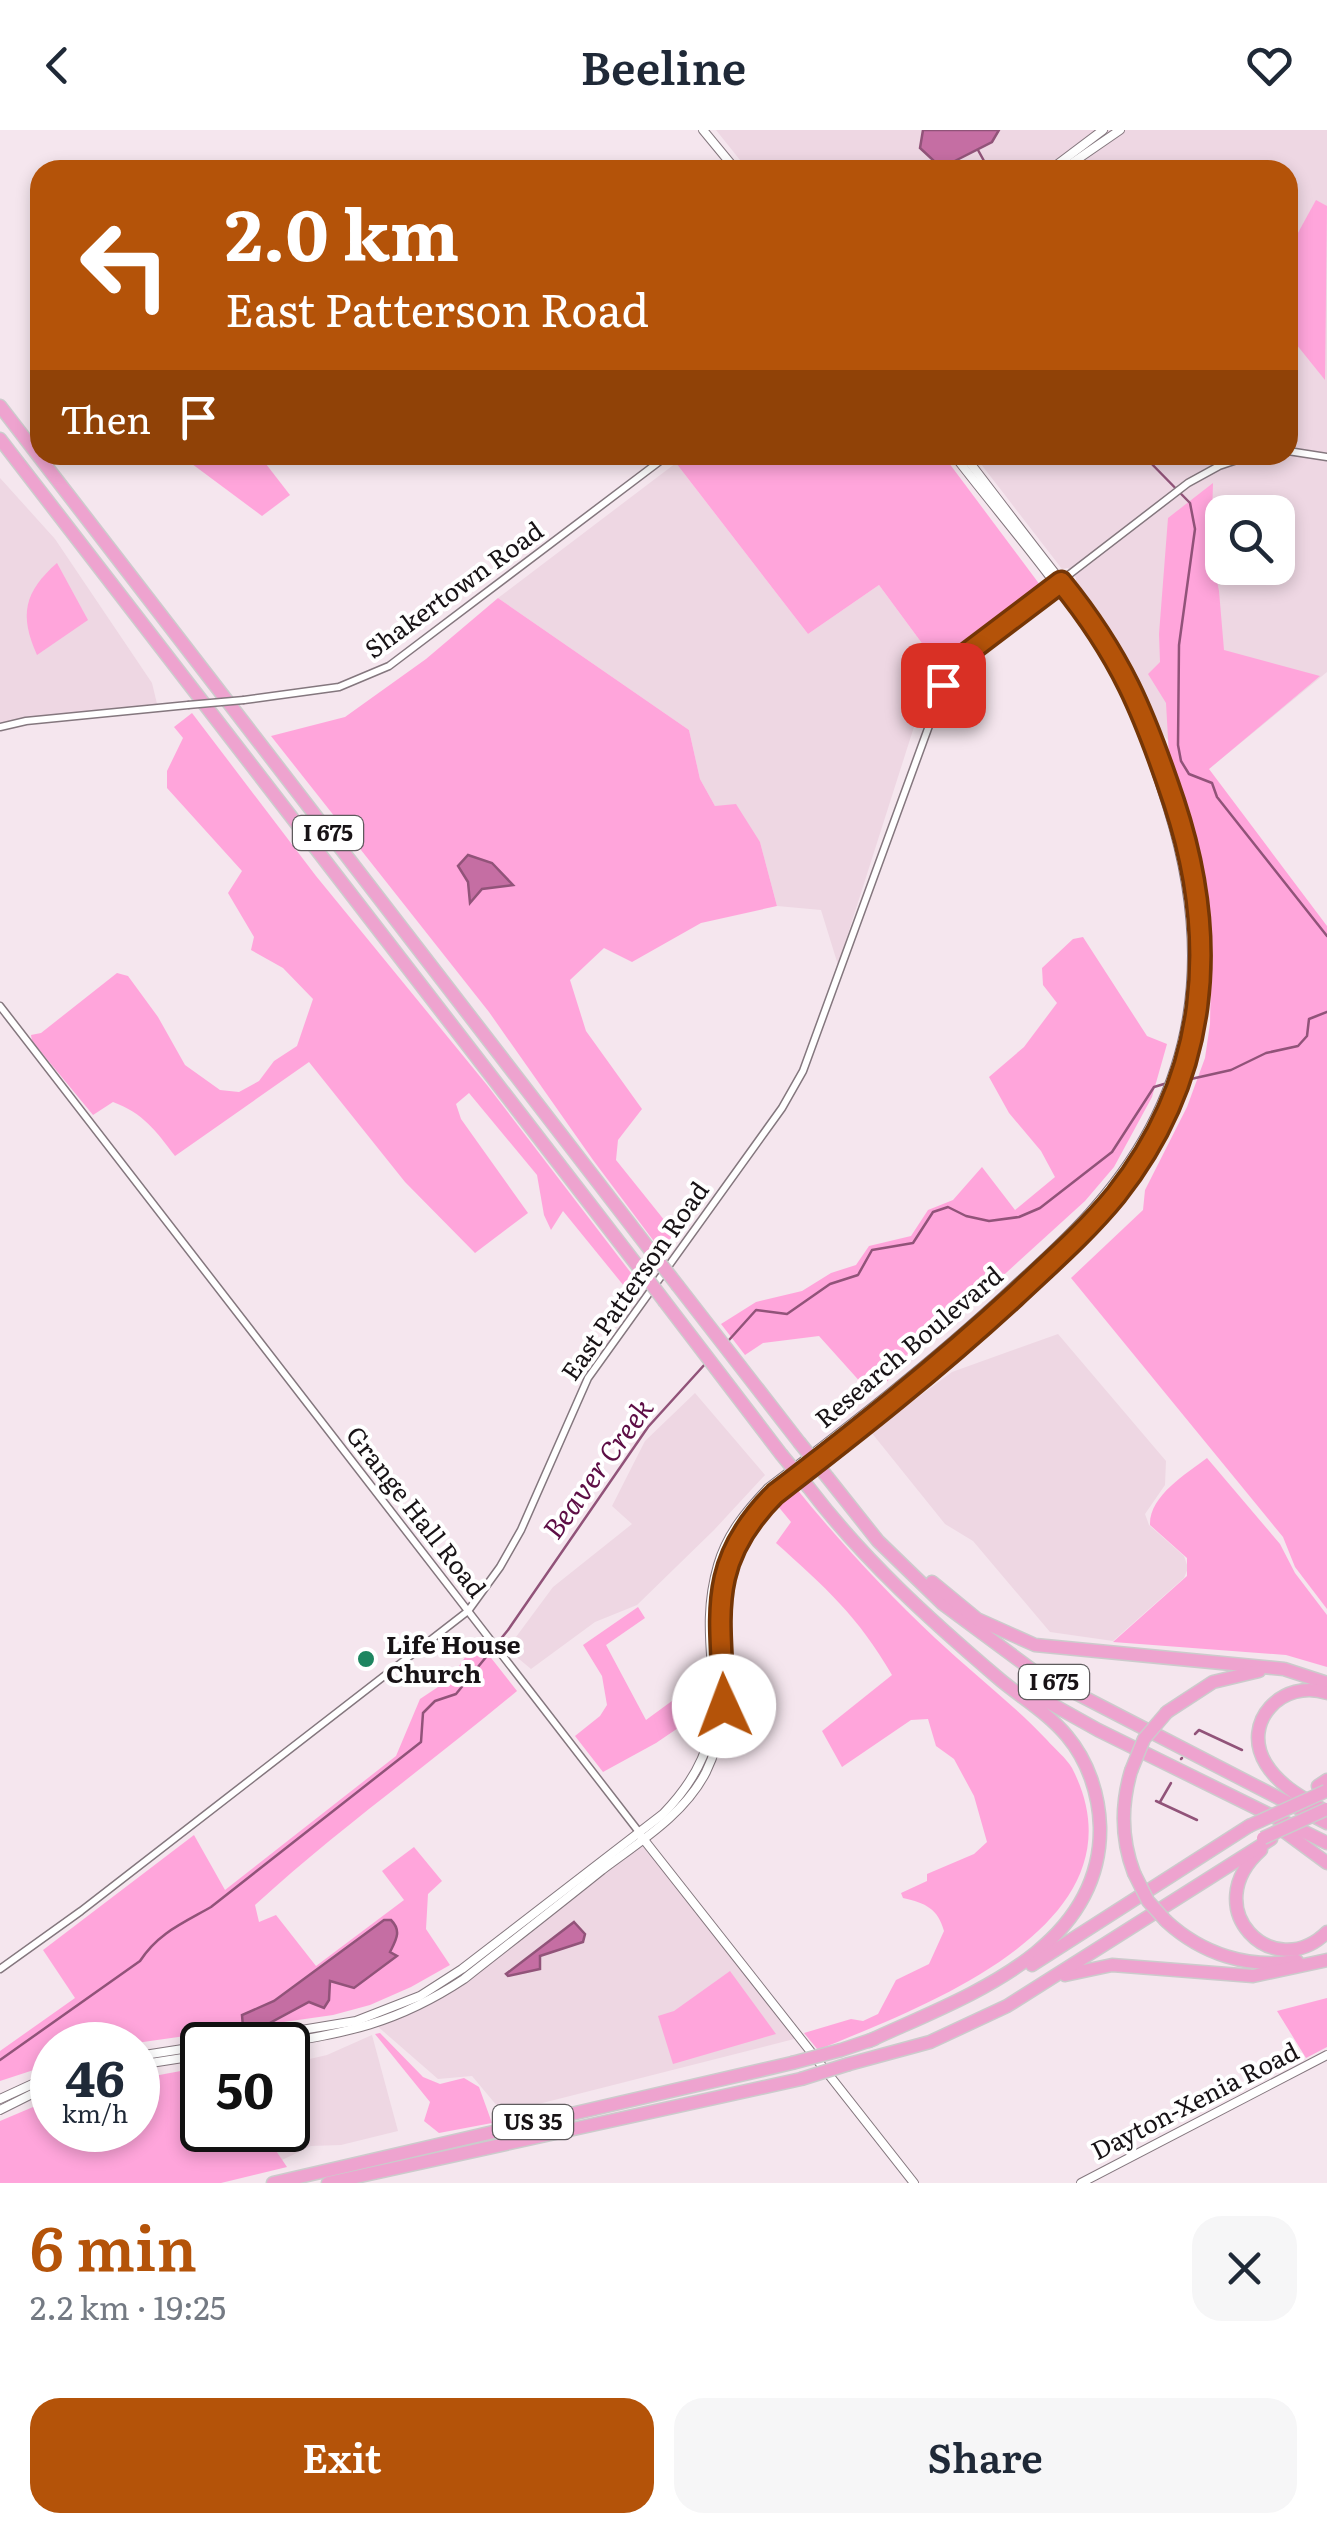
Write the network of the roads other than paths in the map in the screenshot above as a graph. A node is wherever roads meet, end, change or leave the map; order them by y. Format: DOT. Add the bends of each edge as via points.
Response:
graph roads {
  1 [pos="703,130"];
  2 [pos="1102,130"];
  3 [pos="1120,130"];
  4 [pos="728,160"];
  5 [pos="1063,160"];
  6 [pos="1076,160"];
  7 [pos="0,406"];
  8 [pos="0,439"];
  9 [pos="30,445"];
  10 [pos="1298,453"];
  11 [pos="1327,457"];
  12 [pos="45,465"];
  13 [pos="655,465"];
  14 [pos="962,465"];
  15 [pos="971,465"];
  16 [pos="1222,465"];
  17 [pos="1057,583"];
  18 [pos="0,728"];
  19 [pos="0,1006"];
  20 [pos="1181,1061"];
  21 [pos="859,1519"];
  22 [pos="468,1611"];
  23 [pos="958,1642"];
  24 [pos="1326,1686"];
  25 [pos="1080,1697"];
  26 [pos="1202,1781"];
  27 [pos="1325,1787"];
  28 [pos="1327,1812"];
  29 [pos="1327,1823"];
  30 [pos="641,1835"];
  31 [pos="1269,1839"];
  32 [pos="1327,1843"];
  33 [pos="1327,1863"];
  34 [pos="1327,1932"];
  35 [pos="1327,1957"];
  36 [pos="0,1969"];
  37 [pos="1043,1983"];
  38 [pos="310,2029"];
  39 [pos="310,2037"];
  40 [pos="869,2041"];
  41 [pos="1327,2055"];
  42 [pos="882,2056"];
  43 [pos="30,2085"];
  44 [pos="30,2095"];
  45 [pos="0,2099"];
  46 [pos="0,2110"];
  47 [pos="273,2183"];
  48 [pos="328,2183"];
  49 [pos="914,2183"];
  50 [pos="1081,2183"];
  1 -- 4 [label="main road"];
  2 -- 5 [label="main road"];
  3 -- 6 [label="main road"];
  7 -- 9 [label="highway, I 675, bridge"];
  8 -- 23 [label="highway, I 675, bridge" via="845,1535"];
  10 -- 11 [label="street"];
  12 -- 21 [label="highway, I 675, bridge"];
  13 -- 18 [label="street, Shakertown Road, bridge" via="389,666 339,687"];
  14 -- 17 [label="main road, Research Boulevard"];
  15 -- 17 [label="main road, Research Boulevard"];
  16 -- 17 [label="street, East Patterson Road" via="1188,483"];
  17 -- 20 [label="main road, Research Boulevard" via="1102,634 1130,684 1188,847 1202,921 1201,980 1196,1024"];
  17 -- 22 [label="street, East Patterson Road" via="950,671 804,1072 588,1378 520,1530"];
  19 -- 22 [label="street, Grange Hall Road"];
  20 -- 30 [label="main road, Research Boulevard" via="1123,1171 1094,1207 932,1360 747,1510 723,1552 712,1594 716,1703 709,1741 678,1798"];
  20 -- 30 [label="main road, Research Boulevard" via="1173,1097 1136,1167 1089,1226 965,1342 754,1515 722,1577 724,1706 715,1749 680,1809"];
  21 -- 24 [label="highway" via="968,1612 1014,1638 1051,1648 1284,1669"];
  21 -- 25 [label="highway, I 675" via="943,1604"];
  22 -- 30 [label="street, Grange Hall Road"];
  22 -- 36 [label="street, East Patterson Road"];
  23 -- 26 [label="highway, I 675" via="1045,1702"];
  23 -- 40 [label="highway" via="1052,1719 1077,1750 1098,1806 1095,1866 1074,1912 1034,1954 956,2002"];
  24 -- 28 [label="highway" via="1284,1694 1264,1714 1258,1735 1262,1757 1277,1778"];
  24 -- 35 [label="highway, bridge" via="1291,1672 1248,1672 1202,1687 1144,1739 1130,1771 1123,1821 1134,1873 1148,1901 1204,1948 1242,1961"];
  25 -- 28 [label="highway"];
  25 -- 29 [label="highway, I 675"];
  26 -- 32 [label="highway, I 675"];
  26 -- 33 [label="highway"];
  27 -- 40 [label="highway, US 35, bridge" via="1249,1826 1000,1983"];
  28 -- 31 [label="highway, US 35, bridge"];
  28 -- 31 [label="highway, bridge"];
  30 -- 38 [label="main road, Research Boulevard" via="420,1996 356,2021"];
  30 -- 39 [label="main road, Research Boulevard" via="431,2001 376,2025"];
  30 -- 49 [label="main road, Grange Hall Road"];
  31 -- 34 [label="highway" via="1238,1878 1242,1922 1278,1949 1308,1946"];
  31 -- 37 [label="highway"];
  31 -- 42 [label="highway, US 35" via="1022,1992"];
  35 -- 37 [label="highway" via="1253,1976 1104,1965"];
  37 -- 42 [label="highway" via="964,2027"];
  40 -- 47 [label="highway, US 35, bridge"];
  41 -- 50 [label="main road, Dayton-Xenia Road"];
  42 -- 48 [label="highway, US 35, bridge"];
  43 -- 45 [label="main road"];
  44 -- 46 [label="main road"];
}
